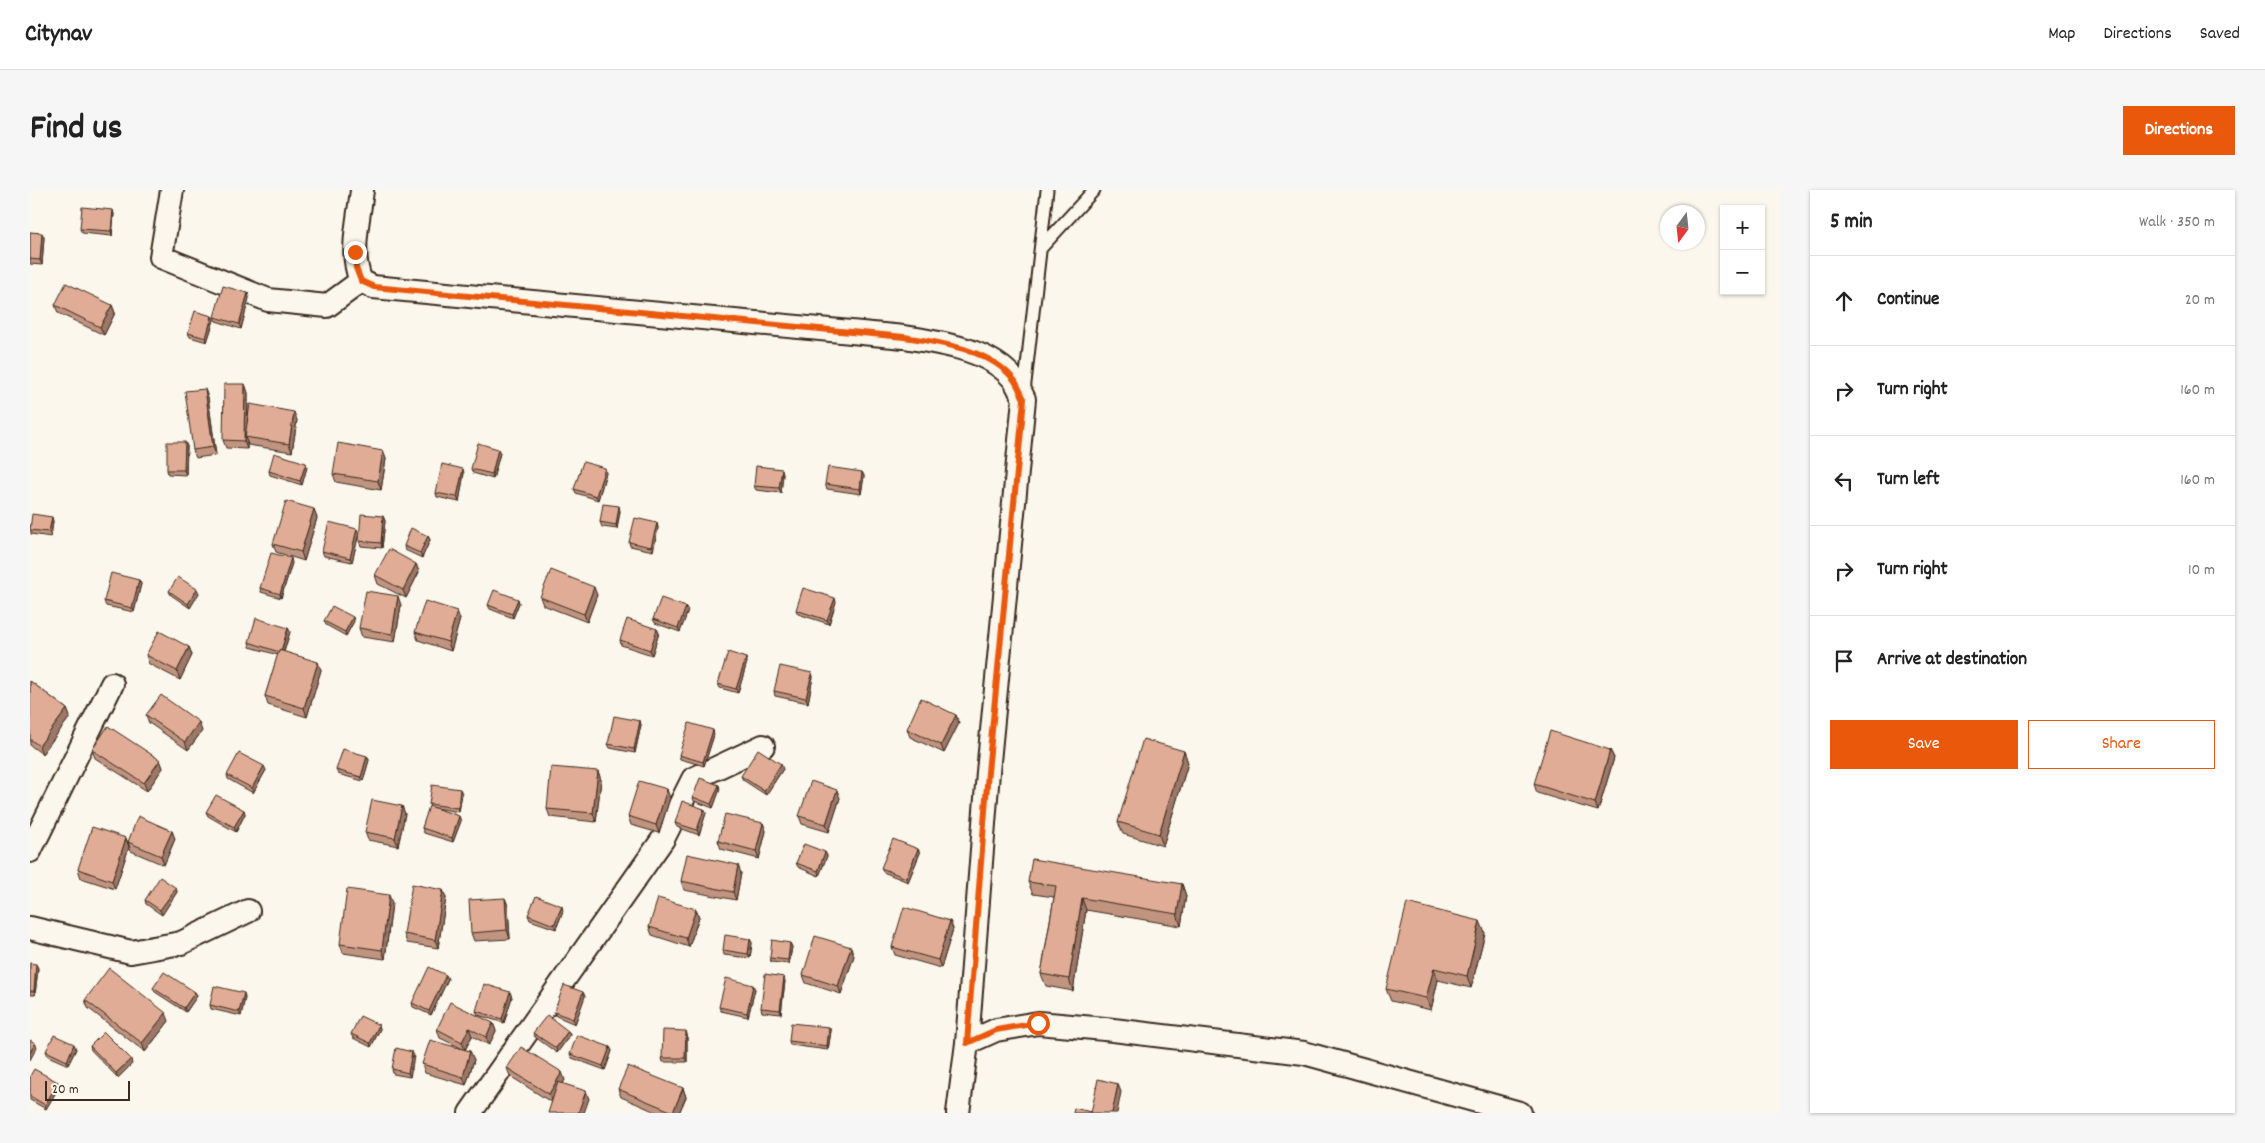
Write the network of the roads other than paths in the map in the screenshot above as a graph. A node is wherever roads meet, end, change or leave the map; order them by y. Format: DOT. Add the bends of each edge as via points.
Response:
graph roads {
  1 [pos="172,190"];
  2 [pos="362,190"];
  3 [pos="1047,190"];
  4 [pos="1094,190"];
  5 [pos="1041,248"];
  6 [pos="361,281"];
  7 [pos="1024,399"];
  8 [pos="112,684"];
  9 [pos="763,746"];
  10 [pos="30,851"];
  11 [pos="248,911"];
  12 [pos="30,928"];
  13 [pos="967,1043"];
  14 [pos="470,1113"];
  15 [pos="958,1113"];
  16 [pos="1520,1113"];
  1 -- 6 [label="street" via="161,256 268,300 327,306"];
  2 -- 6 [label="street" via="355,252"];
  3 -- 5 [label="lane"];
  4 -- 5 [label="lane"];
  5 -- 7 [label="lane"];
  6 -- 7 [label="street" via="387,289 934,342 984,357 1002,368"];
  7 -- 13 [label="street" via="988,772"];
  8 -- 10 [label="street"];
  9 -- 14 [label="street" via="693,779 663,839"];
  11 -- 12 [label="street" via="181,943 131,952"];
  13 -- 15 [label="street"];
  13 -- 16 [label="street" via="996,1030 1038,1023 1304,1053"];
}
